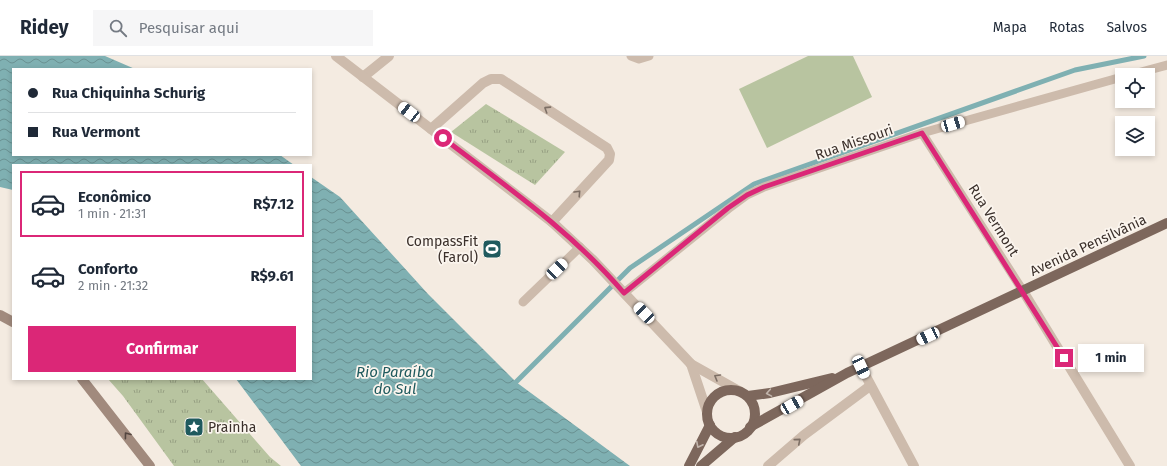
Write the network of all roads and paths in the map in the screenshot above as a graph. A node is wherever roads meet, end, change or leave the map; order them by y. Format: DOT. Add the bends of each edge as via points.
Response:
graph roads {
  1 [pos="336,56"];
  2 [pos="389,56"];
  3 [pos="631,56"];
  4 [pos="649,56"];
  5 [pos="1167,64"];
  6 [pos="1154,68"];
  7 [pos="363,77"];
  8 [pos="1115,79"];
  9 [pos="431,129"];
  10 [pos="922,133"];
  11 [pos="552,222"];
  12 [pos="1167,223"];
  13 [pos="580,248"];
  14 [pos="621,289"];
  15 [pos="1023,291"];
  16 [pos="523,302"];
  17 [pos="0,315"];
  18 [pos="12,321"];
  19 [pos="692,364"];
  20 [pos="861,367"];
  21 [pos="847,373"];
  22 [pos="83,380"];
  23 [pos="870,386"];
  24 [pos="744,394"];
  25 [pos="707,412"];
  26 [pos="710,425"];
  27 [pos="750,427"];
  28 [pos="735,437"];
  29 [pos="150,466"];
  30 [pos="688,466"];
  31 [pos="701,466"];
  32 [pos="768,466"];
  33 [pos="914,466"];
  34 [pos="1130,466"];
  1 -- 7 [label="street"];
  2 -- 7 [label="street"];
  3 -- 4 [label="lane" via="640,59"];
  5 -- 6 [label="lane"];
  7 -- 9 [label="street"];
  8 -- 10 [label="lane, Rua Missouri"];
  9 -- 11 [label="street"];
  11 -- 9 [label="street, one-way" via="609,160 607,148 502,79 491,79 483,83"];
  10 -- 14 [label="lane, Rua Missouri" via="747,195"];
  10 -- 15 [label="lane, Rua Vermont"];
  11 -- 13 [label="street"];
  12 -- 15 [label="main road, Avenida Pensilvânia"];
  13 -- 14 [label="street"];
  13 -- 16 [label="lane"];
  14 -- 19 [label="street"];
  15 -- 20 [label="main road, Avenida Pensilvânia"];
  15 -- 34 [label="street, Rua Vermont"];
  17 -- 18 [label="main road"];
  24 -- 19 [label="street, one-way"];
  19 -- 25 [label="street"];
  20 -- 21 [label="main road, Avenida Pensilvânia"];
  20 -- 23 [label="street"];
  21 -- 24 [label="main road, Avenida Pensilvânia, one-way" via="805,385"];
  21 -- 27 [label="main road, Avenida Pensilvânia"];
  29 -- 22 [label="main road, one-way"];
  32 -- 23 [label="street, one-way" via="804,435"];
  23 -- 33 [label="street"];
  24 -- 25 [label="main road, Avenida Pensilvânia" via="726,390 719,393 709,405"];
  24 -- 27 [label="main road" via="754,408"];
  25 -- 26 [label="main road"];
  26 -- 28 [label="main road" via="720,435"];
  26 -- 30 [label="main road, one-way"];
  27 -- 28 [label="main road, Avenida Pensilvânia"];
  28 -- 31 [label="main road, Avenida Pensilvânia"];
}
